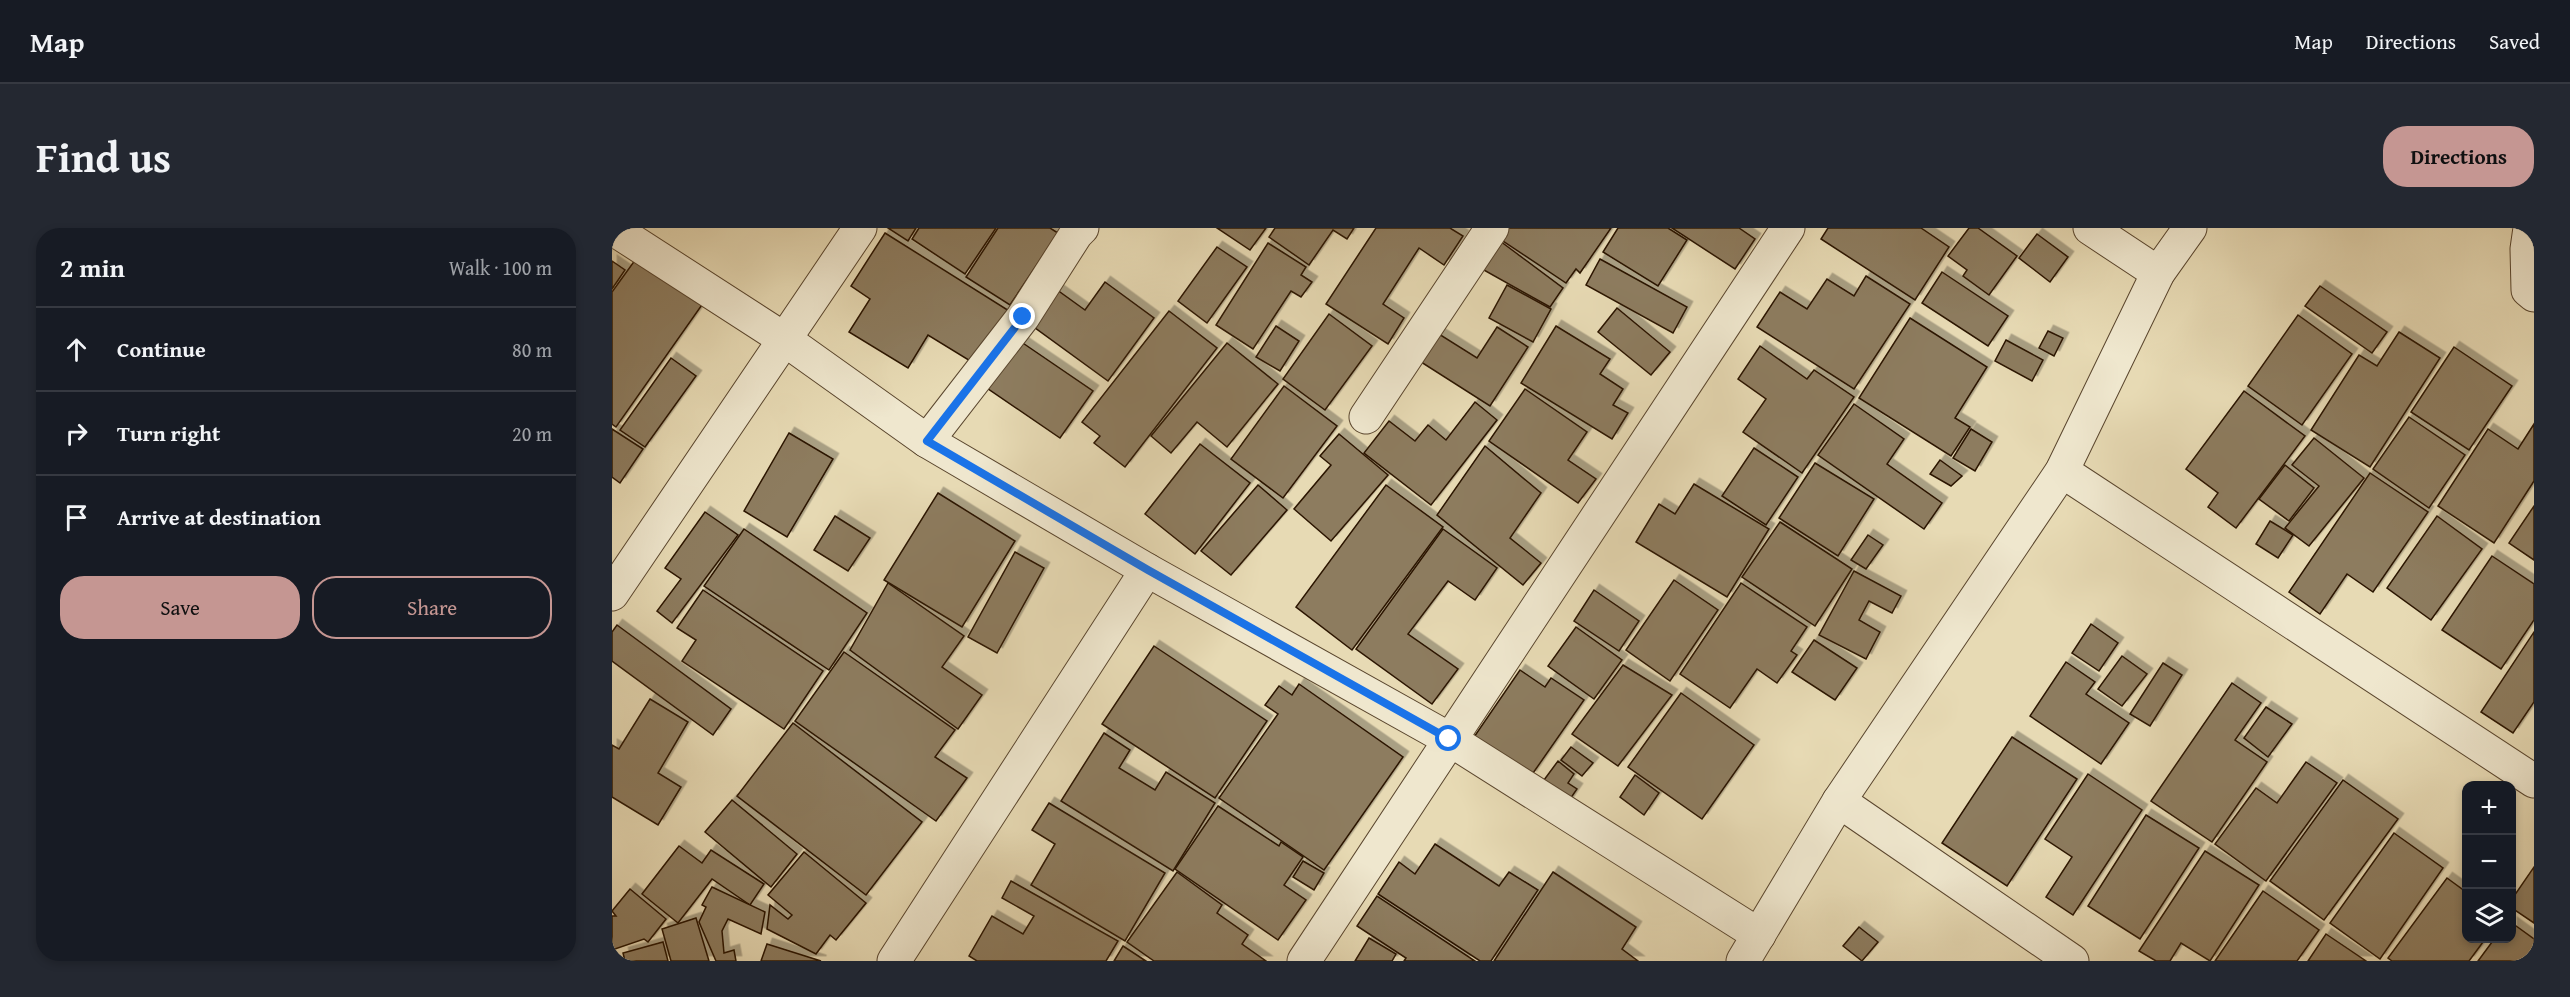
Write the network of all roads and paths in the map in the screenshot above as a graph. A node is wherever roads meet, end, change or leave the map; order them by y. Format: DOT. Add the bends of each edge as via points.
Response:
graph roads {
  1 [pos="612,228"];
  2 [pos="860,228"];
  3 [pos="1082,228"];
  4 [pos="1492,228"];
  5 [pos="1788,228"];
  6 [pos="2090,228"];
  7 [pos="2190,228"];
  8 [pos="2530,228"];
  9 [pos="2158,273"];
  10 [pos="2534,295"];
  11 [pos="784,339"];
  12 [pos="1366,417"];
  13 [pos="927,441"];
  14 [pos="2062,471"];
  15 [pos="1148,570"];
  16 [pos="612,594"];
  17 [pos="1449,739"];
  18 [pos="2534,781"];
  19 [pos="1839,801"];
  20 [pos="1751,948"];
  21 [pos="894,961"];
  22 [pos="1304,961"];
  23 [pos="2072,961"];
  1 -- 11 [label="street"];
  2 -- 11 [label="street"];
  3 -- 13 [label="street" via="1023,317"];
  4 -- 12 [label="street"];
  5 -- 17 [label="street"];
  6 -- 9 [label="street"];
  7 -- 9 [label="street"];
  8 -- 10 [label="street" via="2528,290"];
  9 -- 14 [label="street"];
  11 -- 13 [label="street"];
  11 -- 16 [label="street"];
  13 -- 15 [label="street"];
  14 -- 18 [label="street"];
  14 -- 19 [label="street"];
  15 -- 17 [label="street"];
  15 -- 21 [label="street"];
  17 -- 20 [label="street"];
  17 -- 22 [label="street"];
  19 -- 20 [label="street"];
  19 -- 23 [label="street"];
}
